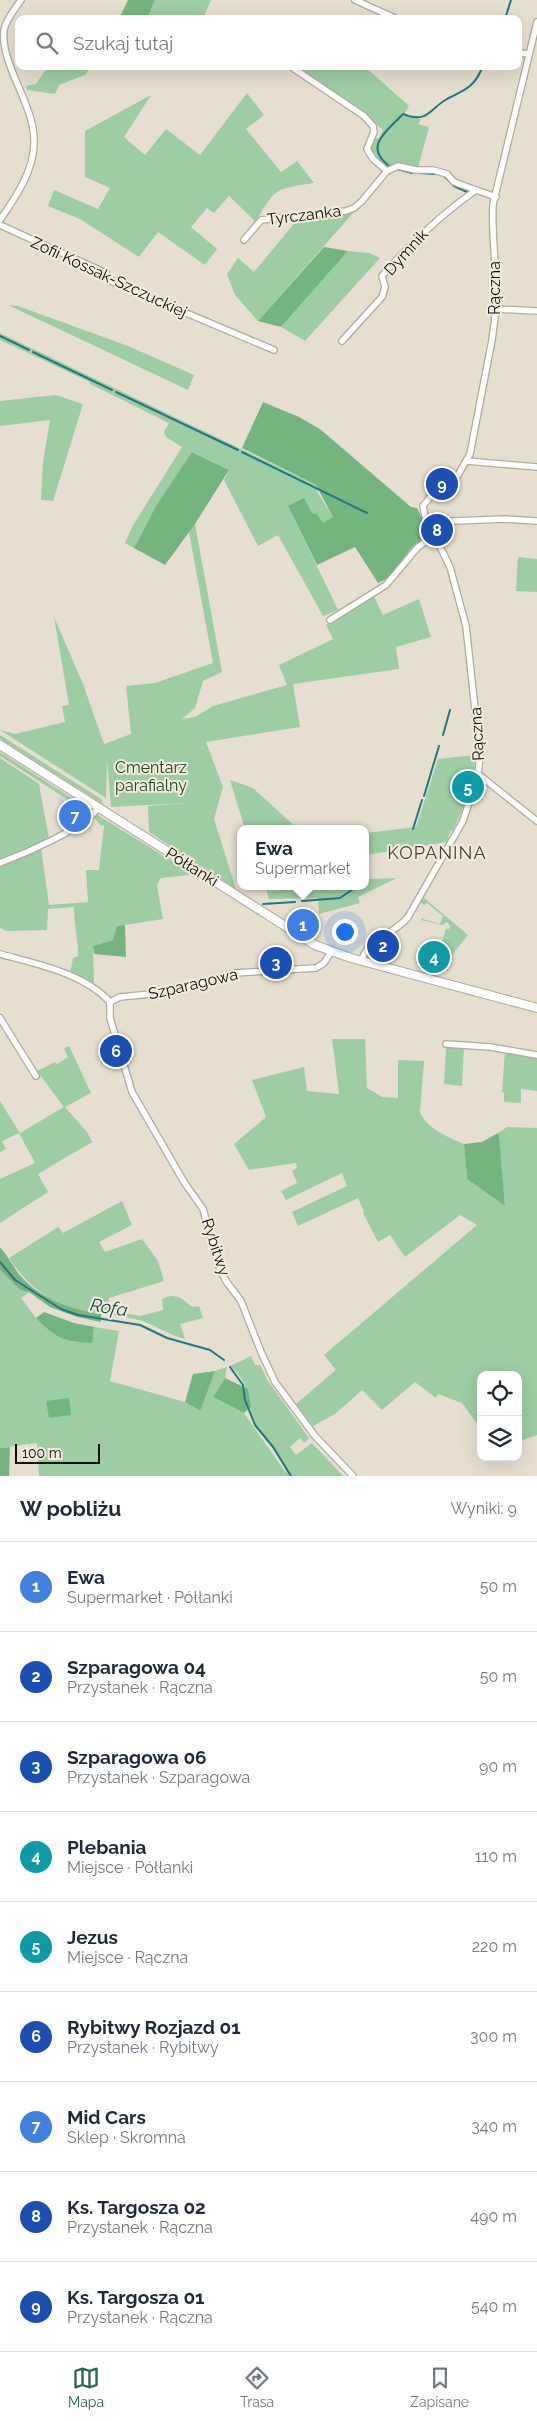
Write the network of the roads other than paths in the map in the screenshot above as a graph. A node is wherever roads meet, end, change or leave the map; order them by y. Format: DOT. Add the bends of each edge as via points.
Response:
graph roads {
  1 [pos="21,0"];
  2 [pos="355,0"];
  3 [pos="388,15"];
  4 [pos="537,22"];
  5 [pos="3,25"];
  6 [pos="2,32"];
  7 [pos="522,53"];
  8 [pos="529,54"];
  9 [pos="3,58"];
  10 [pos="296,70"];
  11 [pos="387,171"];
  12 [pos="476,190"];
  13 [pos="496,196"];
  14 [pos="0,220"];
  15 [pos="0,225"];
  16 [pos="244,240"];
  17 [pos="496,308"];
  18 [pos="537,312"];
  19 [pos="342,341"];
  20 [pos="274,350"];
  21 [pos="467,461"];
  22 [pos="537,466"];
  23 [pos="537,521"];
  24 [pos="428,522"];
  25 [pos="435,535"];
  26 [pos="330,620"];
  27 [pos="0,745"];
  28 [pos="478,774"];
  29 [pos="98,808"];
  30 [pos="537,821"];
  31 [pos="0,863"];
  32 [pos="331,952"];
  33 [pos="0,954"];
  34 [pos="362,961"];
  35 [pos="110,1002"];
  36 [pos="537,1008"];
  37 [pos="0,1018"];
  38 [pos="446,1044"];
  39 [pos="537,1055"];
  40 [pos="36,1076"];
  41 [pos="353,1476"];
  1 -- 5 [label="street"];
  2 -- 3 [label="street"];
  4 -- 8 [label="street, Rączna"];
  5 -- 6 [label="street"];
  6 -- 9 [label="street"];
  7 -- 8 [label="street"];
  8 -- 13 [label="street, Rączna"];
  9 -- 14 [label="street" via="32,125 34,144 19,190"];
  10 -- 11 [label="street" via="374,126 367,149 372,159"];
  11 -- 12 [label="street" via="398,166 434,170"];
  11 -- 16 [label="street, Tyrczanka" via="354,208 261,220"];
  12 -- 13 [label="street"];
  12 -- 19 [label="street, Dymnik" via="446,210 410,244 382,276 385,288 382,297"];
  13 -- 17 [label="street, Rączna" via="492,226"];
  15 -- 20 [label="street, Zofii Kossak-Szczuckiej" via="106,273 113,282"];
  17 -- 18 [label="street"];
  17 -- 21 [label="street, Rączna" via="475,435"];
  21 -- 22 [label="street"];
  21 -- 24 [label="street, Rączna" via="458,475 425,503"];
  23 -- 24 [label="street"];
  24 -- 25 [label="street, Rączna"];
  25 -- 26 [label="street" via="418,546 386,585"];
  25 -- 28 [label="street, Rączna" via="450,567 466,626 479,746"];
  27 -- 29 [label="street, Półłanki"];
  28 -- 30 [label="street"];
  28 -- 34 [label="street, Rączna" via="463,821 408,917 398,928 364,951"];
  29 -- 31 [label="street" via="91,816 43,845"];
  29 -- 32 [label="street, Półłanki" via="296,934"];
  32 -- 34 [label="street, Półłanki"];
  32 -- 35 [label="street, Szparagowa" via="316,968 235,973 161,993 120,997"];
  33 -- 35 [label="street" via="67,975 97,990"];
  34 -- 36 [label="street, Półłanki"];
  35 -- 41 [label="street, Rybitwy" via="110,1018 132,1092 203,1209 220,1267 241,1301 275,1382 320,1442"];
  37 -- 40 [label="street"];
  38 -- 39 [label="street"];
}
